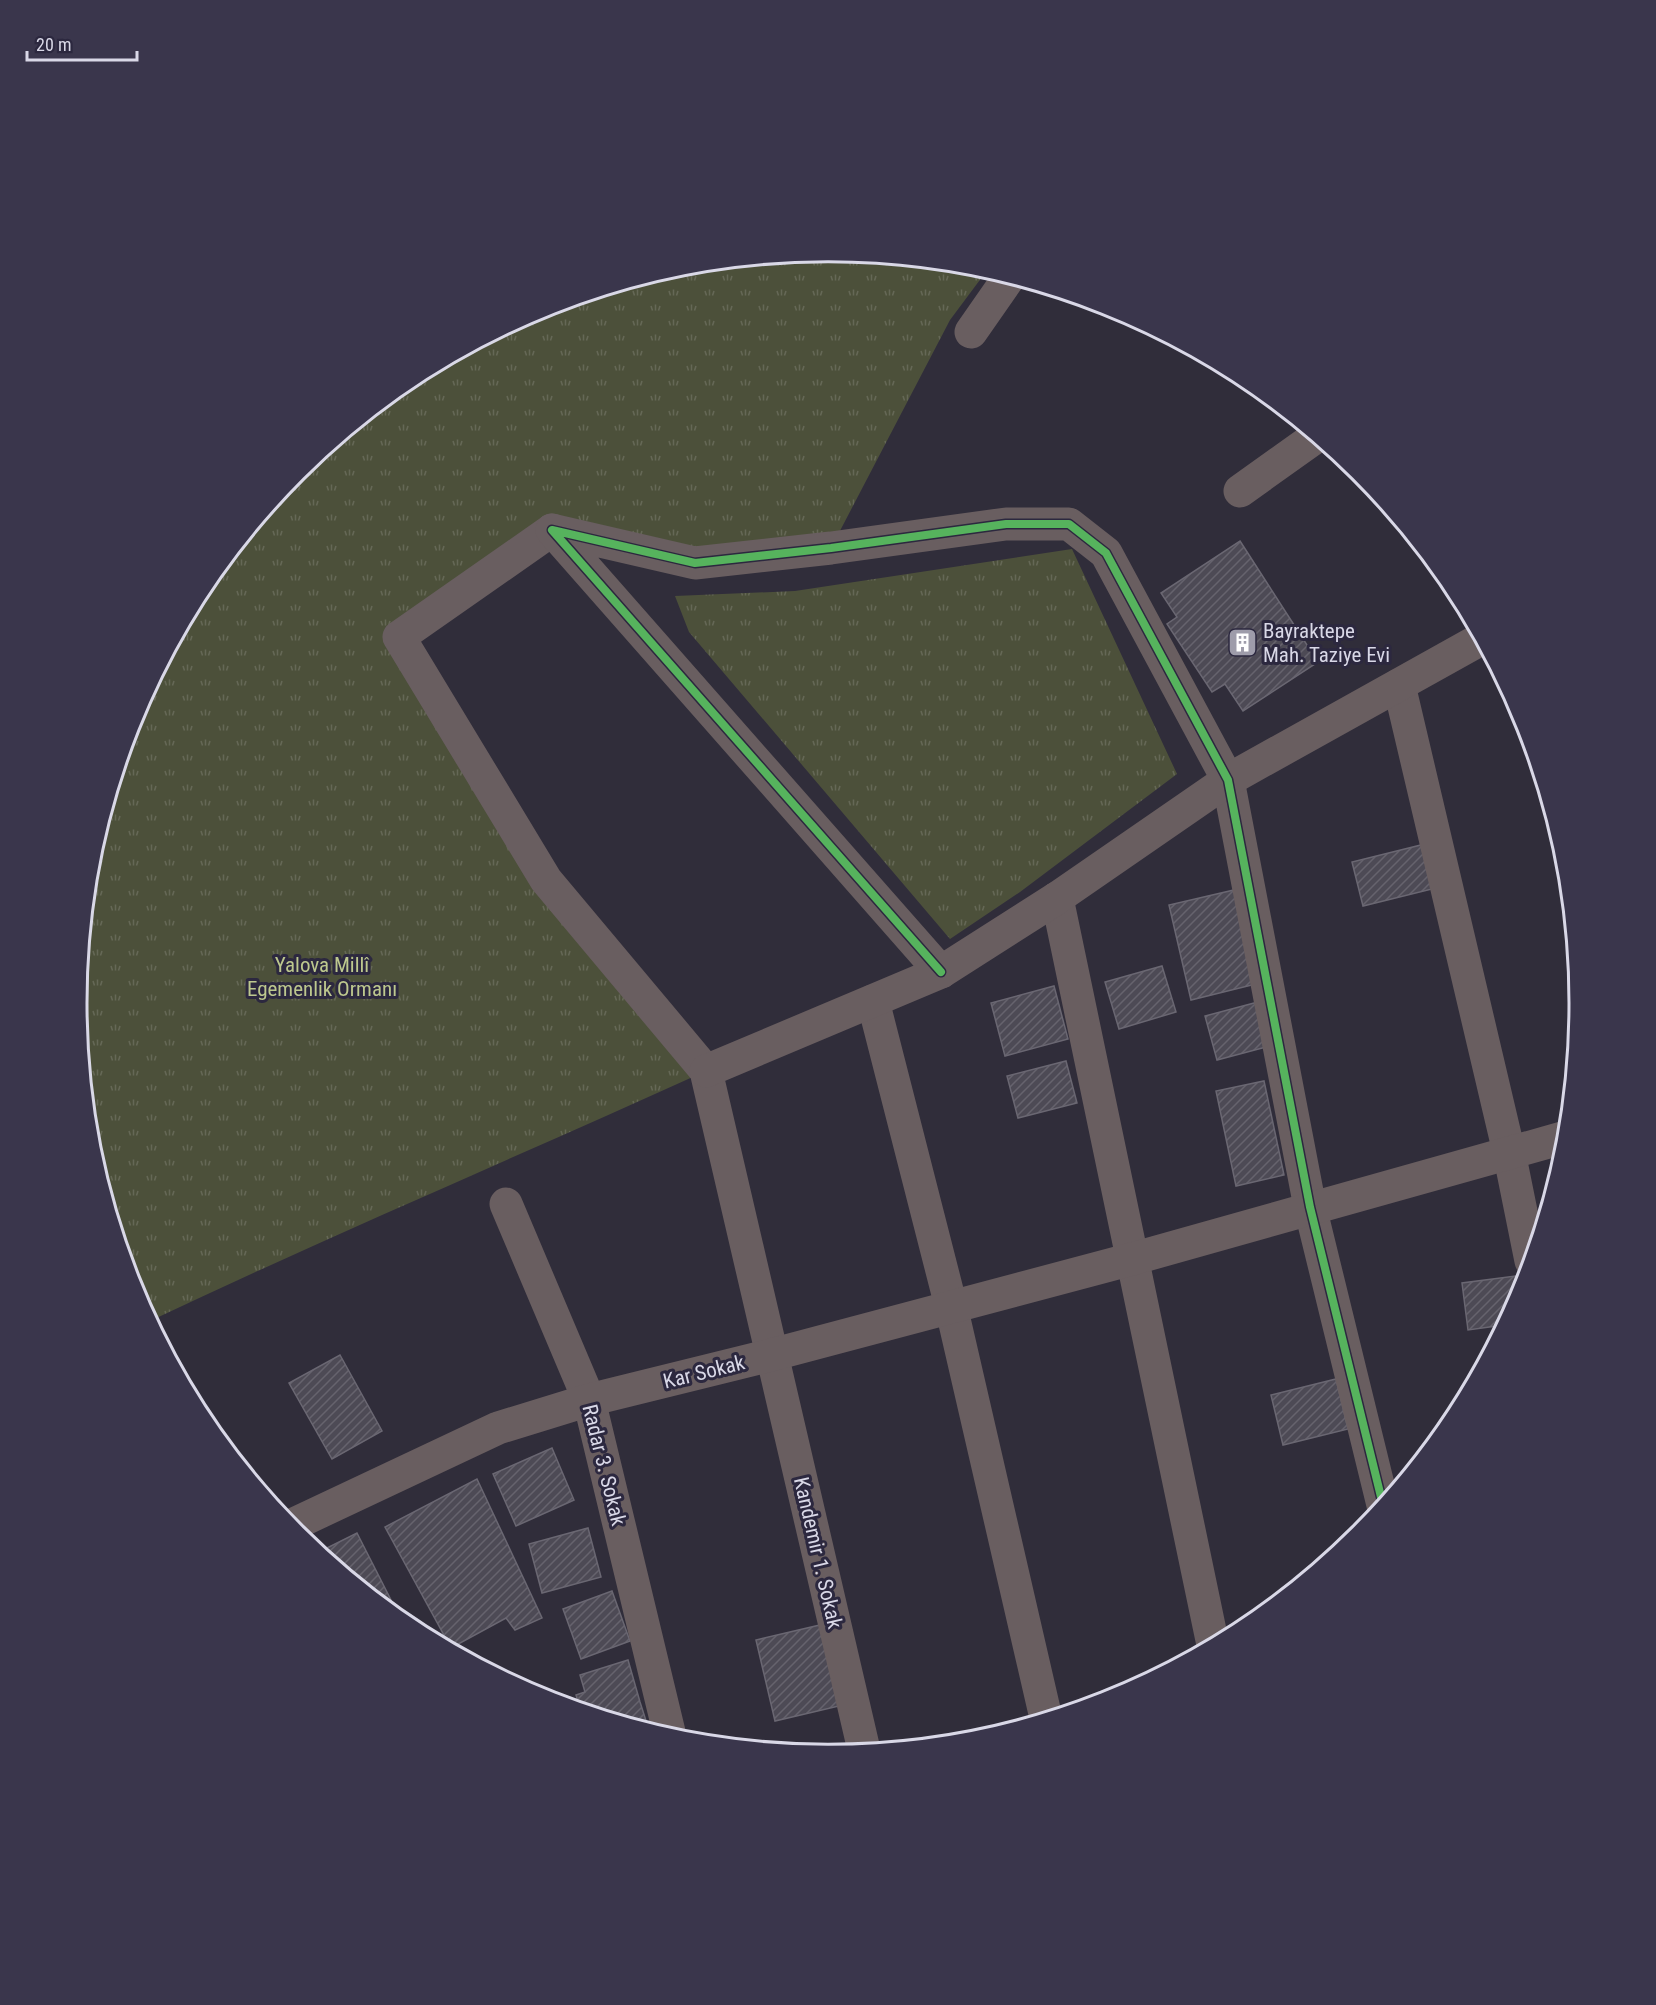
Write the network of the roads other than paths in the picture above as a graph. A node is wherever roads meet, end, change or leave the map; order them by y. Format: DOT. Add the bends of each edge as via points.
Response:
graph roads {
  1 [pos="1005,283"];
  2 [pos="971,332"];
  3 [pos="1311,440"];
  4 [pos="1240,491"];
  5 [pos="552,530"];
  6 [pos="1475,642"];
  7 [pos="1399,685"];
  8 [pos="1228,780"];
  9 [pos="1057,898"];
  10 [pos="941,972"];
  11 [pos="873,1000"];
  12 [pos="706,1071"];
  13 [pos="1556,1140"];
  14 [pos="1509,1152"];
  15 [pos="506,1204"];
  16 [pos="1310,1207"];
  17 [pos="1528,1246"];
  18 [pos="1132,1259"];
  19 [pos="951,1306"];
  20 [pos="771,1355"];
  21 [pos="589,1400"];
  22 [pos="1381,1496"];
  23 [pos="300,1521"];
  24 [pos="1211,1636"];
  25 [pos="1044,1711"];
  26 [pos="667,1725"];
  27 [pos="862,1743"];
  1 -- 2 [label="street"];
  3 -- 4 [label="street"];
  5 -- 8 [label="street" via="695,563 1006,524 1069,524 1106,553"];
  5 -- 10 [label="street"];
  5 -- 12 [label="street" via="399,637 546,880"];
  6 -- 7 [label="street"];
  7 -- 8 [label="street"];
  7 -- 14 [label="street"];
  8 -- 9 [label="street"];
  8 -- 16 [label="street"];
  9 -- 10 [label="street"];
  9 -- 18 [label="street"];
  10 -- 11 [label="street"];
  11 -- 12 [label="street"];
  11 -- 19 [label="street"];
  12 -- 20 [label="street, Kandemir 1. Sokak"];
  13 -- 14 [label="street, Kar Sokak"];
  14 -- 16 [label="street, Kar Sokak"];
  14 -- 17 [label="street"];
  15 -- 21 [label="street, Radar 3. Sokak"];
  16 -- 18 [label="street, Kar Sokak"];
  16 -- 22 [label="street"];
  18 -- 19 [label="street, Kar Sokak"];
  18 -- 24 [label="street"];
  19 -- 20 [label="street, Kar Sokak"];
  19 -- 25 [label="street"];
  20 -- 21 [label="street, Kar Sokak"];
  20 -- 27 [label="street, Kandemir 1. Sokak"];
  21 -- 23 [label="street, Kar Sokak" via="498,1428"];
  21 -- 26 [label="street, Radar 3. Sokak"];
}
